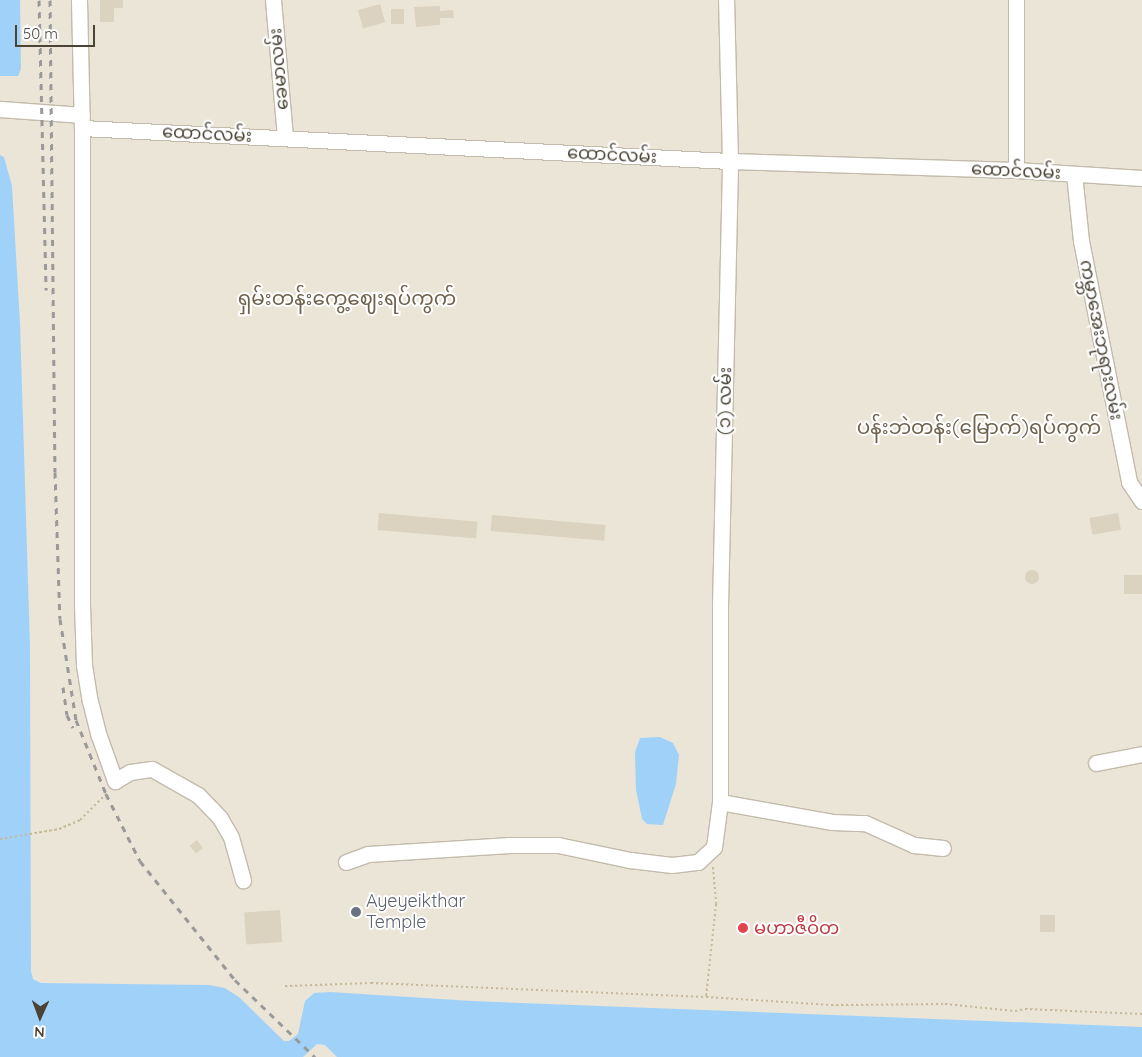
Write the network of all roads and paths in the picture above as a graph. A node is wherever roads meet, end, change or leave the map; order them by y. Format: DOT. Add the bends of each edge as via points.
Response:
graph roads {
  1 [pos="79,0"];
  2 [pos="273,0"];
  3 [pos="726,0"];
  4 [pos="1016,0"];
  5 [pos="0,109"];
  6 [pos="82,121"];
  7 [pos="285,137"];
  8 [pos="730,161"];
  9 [pos="1016,170"];
  10 [pos="1074,174"];
  11 [pos="1142,178"];
  12 [pos="1142,502"];
  13 [pos="1142,754"];
  14 [pos="1096,763"];
  15 [pos="115,781"];
  16 [pos="720,802"];
  17 [pos="0,838"];
  18 [pos="943,848"];
  19 [pos="711,850"];
  20 [pos="346,862"];
  21 [pos="243,880"];
  22 [pos="285,986"];
  23 [pos="706,997"];
  24 [pos="1142,1014"];
  1 -- 6 [label="street"];
  2 -- 7 [label="street, ခေမာလမ်း"];
  3 -- 8 [label="street, (၁) လမ်း"];
  4 -- 9 [label="street"];
  5 -- 6 [label="street, ထောင်လမ်း"];
  6 -- 7 [label="street, ထောင်လမ်း"];
  6 -- 15 [label="street" via="84,665 99,736"];
  7 -- 8 [label="street, ထောင်လမ်း"];
  8 -- 9 [label="street, ထောင်လမ်း"];
  8 -- 16 [label="street, (၁) လမ်း" via="720,596"];
  9 -- 10 [label="street, ထောင်လမ်း"];
  10 -- 11 [label="street, ထောင်လမ်း"];
  10 -- 12 [label="street, ကမ္ဘာအေးဘုရားလမ်း" via="1081,241 1129,482"];
  13 -- 14 [label="street"];
  15 -- 17 [label="path" via="80,820 59,829"];
  15 -- 21 [label="street" via="130,772 152,769 198,795 220,818 231,837"];
  16 -- 18 [label="street" via="832,822 865,823 914,845"];
  16 -- 19 [label="street, (၁) လမ်း"];
  19 -- 20 [label="street" via="698,862 672,865 558,846 510,845 368,854"];
  19 -- 23 [label="path" via="716,904"];
  22 -- 23 [label="path" via="371,983"];
  23 -- 24 [label="path" via="831,1005 945,1004 1015,1011"];
}
